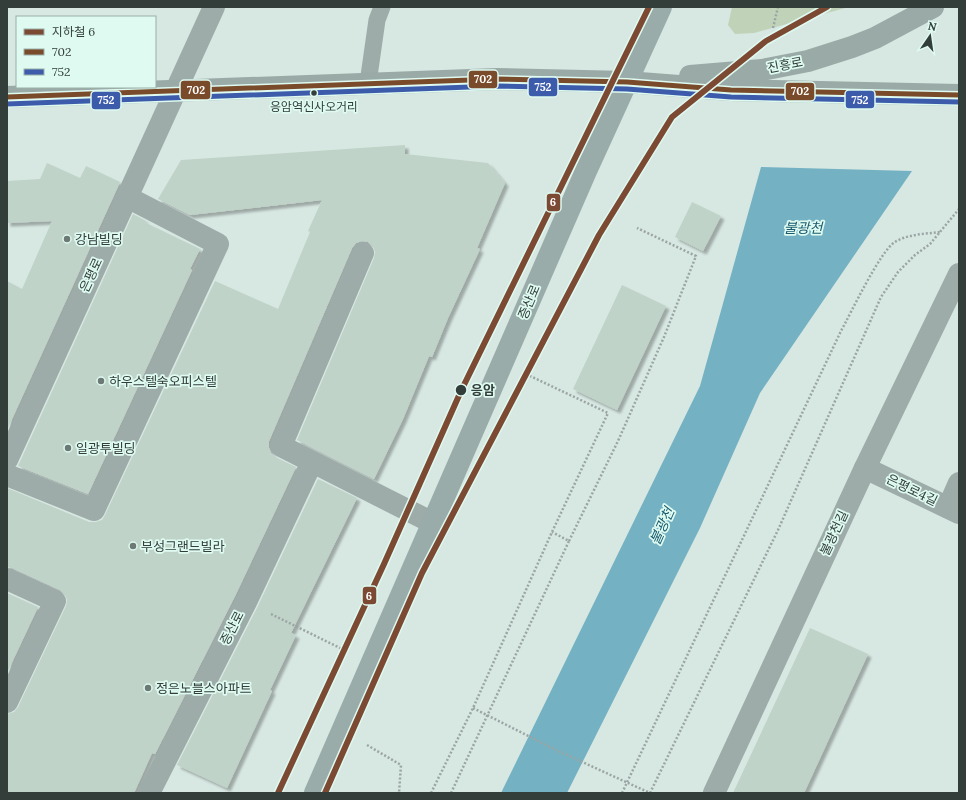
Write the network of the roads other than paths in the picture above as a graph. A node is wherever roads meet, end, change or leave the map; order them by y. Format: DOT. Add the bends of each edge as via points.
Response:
graph roads {
  1 [pos="214,7"];
  2 [pos="382,7"];
  3 [pos="661,7"];
  4 [pos="933,7"];
  5 [pos="627,82"];
  6 [pos="368,83"];
  7 [pos="175,91"];
  8 [pos="959,95"];
  9 [pos="7,97"];
  10 [pos="127,197"];
  11 [pos="362,253"];
  12 [pos="959,275"];
  13 [pos="14,428"];
  14 [pos="7,460"];
  15 [pos="312,462"];
  16 [pos="865,468"];
  17 [pos="7,475"];
  18 [pos="959,483"];
  19 [pos="953,511"];
  20 [pos="433,523"];
  21 [pos="7,579"];
  22 [pos="7,702"];
  23 [pos="149,793"];
  24 [pos="315,793"];
  25 [pos="714,793"];
  1 -- 7 [label="street, 은평로"];
  2 -- 6 [label="lane" via="377,20"];
  3 -- 5 [label="main road, 증산로"];
  4 -- 5 [label="main road, 진흥로" via="875,38 808,61 762,70"];
  5 -- 6 [label="main road" via="497,79"];
  5 -- 8 [label="main road" via="731,90"];
  5 -- 20 [label="main road, 증산로"];
  6 -- 7 [label="main road"];
  7 -- 9 [label="main road"];
  7 -- 10 [label="street, 은평로"];
  10 -- 13 [label="street, 은평로"];
  10 -- 17 [label="street" via="218,244 94,510"];
  11 -- 15 [label="street" via="281,446"];
  12 -- 16 [label="street, 불광천길"];
  13 -- 14 [label="street, 은평로"];
  15 -- 20 [label="street"];
  15 -- 23 [label="street, 증산로" via="246,602"];
  16 -- 19 [label="street, 은평로4길"];
  16 -- 25 [label="street, 불광천길"];
  18 -- 19 [label="street"];
  20 -- 24 [label="main road, 증산로"];
  21 -- 22 [label="street" via="55,601"];
}
